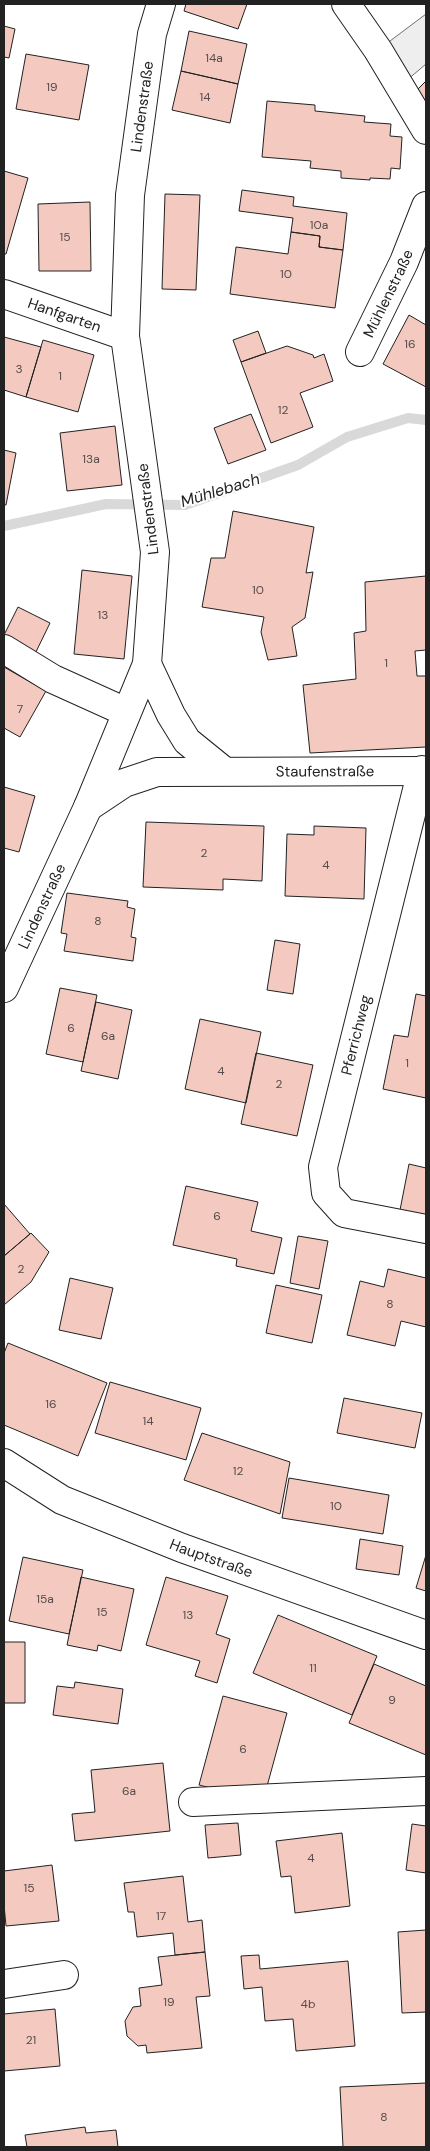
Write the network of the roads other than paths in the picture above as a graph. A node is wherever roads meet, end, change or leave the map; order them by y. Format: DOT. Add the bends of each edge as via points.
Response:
graph roads {
  1 [pos="161,4"];
  2 [pos="346,4"];
  3 [pos="426,130"];
  4 [pos="426,206"];
  5 [pos="4,294"];
  6 [pos="125,336"];
  7 [pos="360,352"];
  8 [pos="4,649"];
  9 [pos="147,664"];
  10 [pos="126,712"];
  11 [pos="224,771"];
  12 [pos="424,771"];
  13 [pos="88,807"];
  14 [pos="4,988"];
  15 [pos="426,1229"];
  16 [pos="4,1463"];
  17 [pos="426,1635"];
  18 [pos="426,1791"];
  19 [pos="194,1802"];
  20 [pos="64,1975"];
  21 [pos="4,1984"];
  1 -- 6 [label="street, Lindenstraße" via="152,34 130,195"];
  2 -- 3 [label="street"];
  4 -- 7 [label="street, Mühlenstraße" via="404,262"];
  5 -- 6 [label="street, Hanfgarten"];
  6 -- 9 [label="street, Lindenstraße" via="154,552"];
  8 -- 10 [label="street" via="52,680"];
  9 -- 10 [label="street, Lindenstraße"];
  9 -- 11 [label="street" via="187,741"];
  10 -- 13 [label="street, Lindenstraße"];
  11 -- 12 [label="street, Staufenstraße"];
  11 -- 13 [label="street, Staufenstraße" via="157,772 124,783"];
  12 -- 15 [label="street, Pferrichweg" via="323,1167 326,1193 344,1213"];
  13 -- 14 [label="street, Lindenstraße"];
  16 -- 17 [label="street, Hauptstraße" via="62,1500 182,1548"];
  18 -- 19 [label="street"];
  20 -- 21 [label="street"];
}
